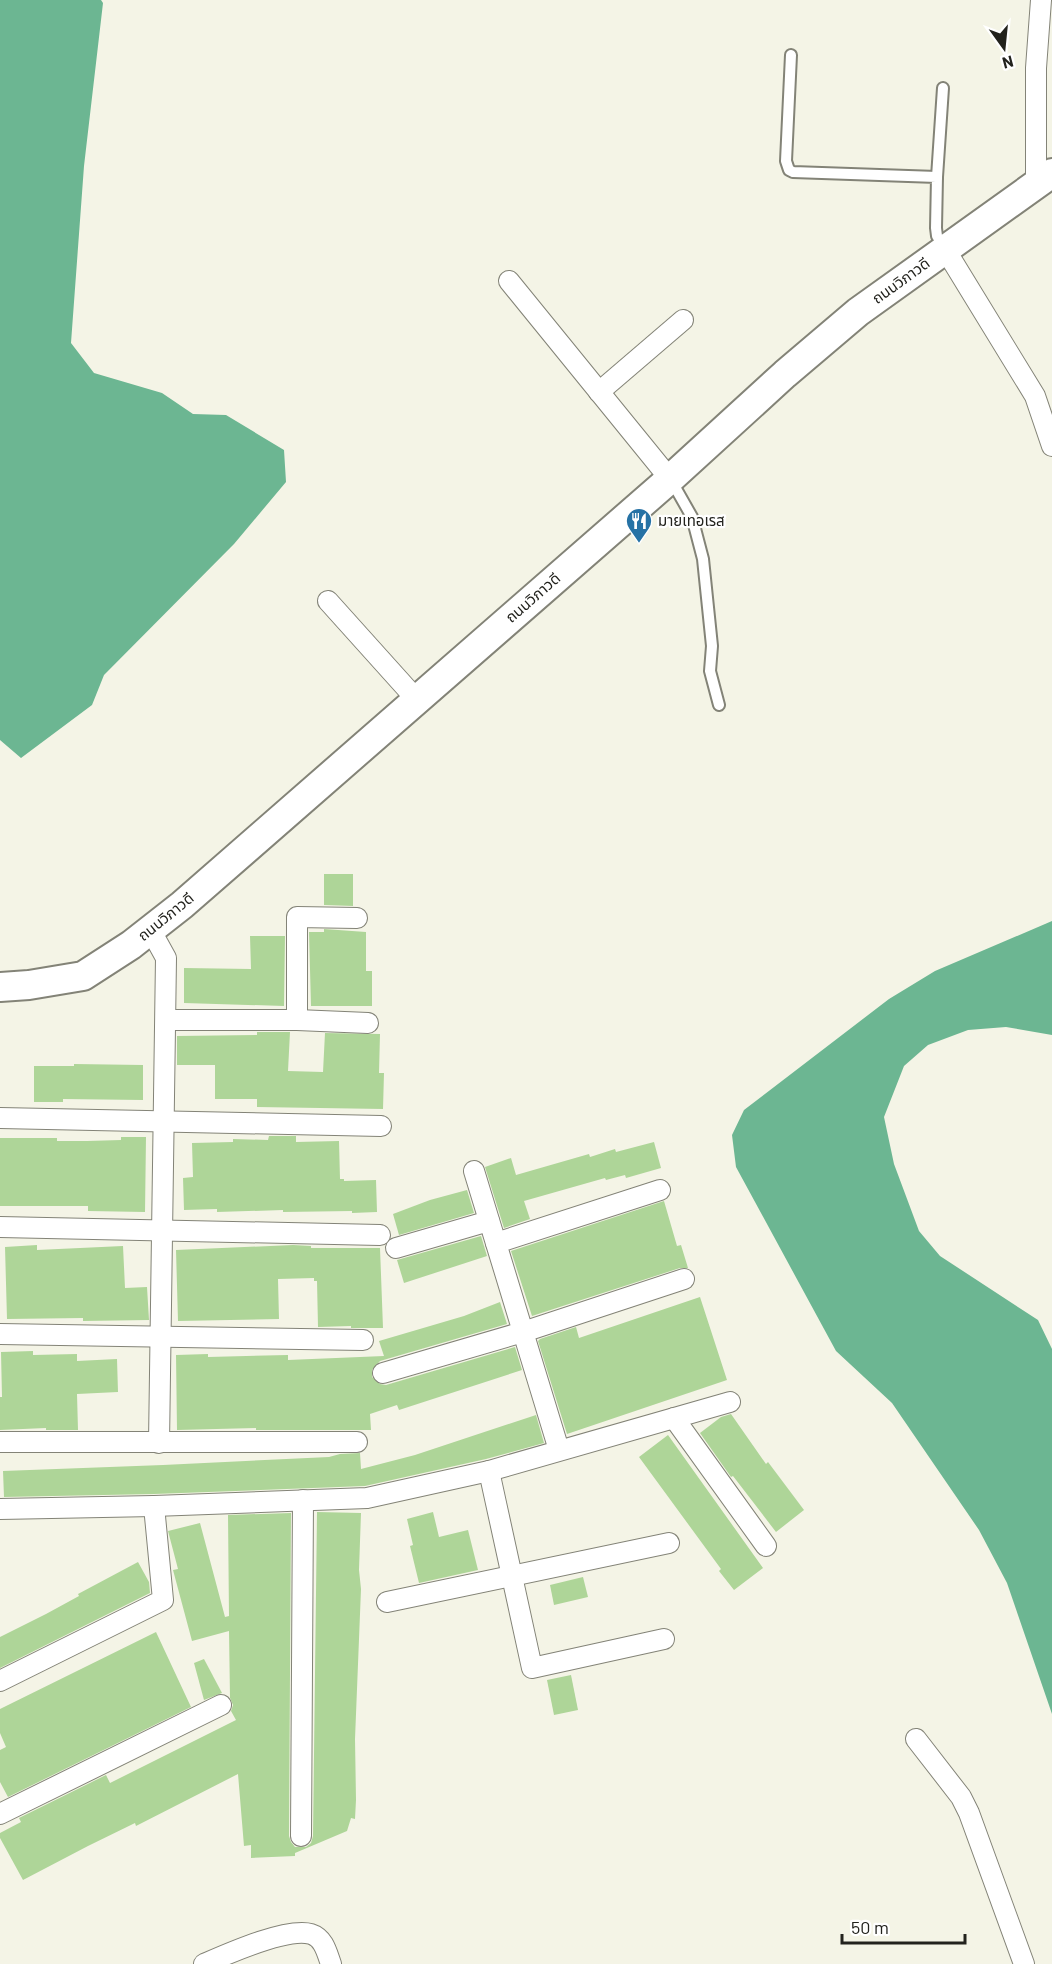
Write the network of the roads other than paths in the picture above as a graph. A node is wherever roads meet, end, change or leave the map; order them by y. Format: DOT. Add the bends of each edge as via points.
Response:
graph roads {
  1 [pos="1041,0"];
  2 [pos="791,56"];
  3 [pos="944,88"];
  4 [pos="937,177"];
  5 [pos="1044,179"];
  6 [pos="945,249"];
  7 [pos="509,281"];
  8 [pos="683,320"];
  9 [pos="599,392"];
  10 [pos="1052,446"];
  11 [pos="670,478"];
  12 [pos="328,601"];
  13 [pos="417,700"];
  14 [pos="719,705"];
  15 [pos="357,918"];
  16 [pos="150,929"];
  17 [pos="0,987"];
  18 [pos="166,1020"];
  19 [pos="297,1020"];
  20 [pos="368,1023"];
  21 [pos="0,1118"];
  22 [pos="164,1121"];
  23 [pos="381,1126"];
  24 [pos="474,1171"];
  25 [pos="660,1191"];
  26 [pos="489,1221"];
  27 [pos="0,1227"];
  28 [pos="162,1230"];
  29 [pos="380,1235"];
  30 [pos="496,1243"];
  31 [pos="396,1248"];
  32 [pos="684,1279"];
  33 [pos="523,1332"];
  34 [pos="0,1335"];
  35 [pos="161,1337"];
  36 [pos="363,1340"];
  37 [pos="383,1373"];
  38 [pos="730,1402"];
  39 [pos="674,1418"];
  40 [pos="0,1442"];
  41 [pos="357,1442"];
  42 [pos="159,1443"];
  43 [pos="559,1450"];
  44 [pos="489,1471"];
  45 [pos="303,1500"];
  46 [pos="154,1506"];
  47 [pos="0,1509"];
  48 [pos="669,1544"];
  49 [pos="766,1545"];
  50 [pos="513,1576"];
  51 [pos="387,1602"];
  52 [pos="664,1639"];
  53 [pos="0,1681"];
  54 [pos="221,1705"];
  55 [pos="916,1739"];
  56 [pos="0,1814"];
  57 [pos="301,1836"];
  58 [pos="204,1964"];
  59 [pos="331,1964"];
  60 [pos="1024,1964"];
  1 -- 5 [label="street" via="1036,68"];
  2 -- 4 [label="lane" via="786,161 789,170"];
  3 -- 4 [label="lane"];
  4 -- 6 [label="lane" via="936,228"];
  5 -- 6 [label="street, ถนนวิภาวดี"];
  6 -- 10 [label="street" via="1035,396"];
  6 -- 11 [label="street, ถนนวิภาวดี" via="842,326"];
  7 -- 9 [label="street"];
  8 -- 9 [label="street"];
  9 -- 11 [label="street"];
  11 -- 13 [label="street, ถนนวิภาวดี"];
  11 -- 14 [label="lane" via="692,517 701,548 712,645 710,671"];
  12 -- 13 [label="street"];
  13 -- 16 [label="street, ถนนวิภาวดี"];
  15 -- 19 [label="street" via="297,918"];
  16 -- 17 [label="street, ถนนวิภาวดี" via="83,976"];
  16 -- 18 [label="street" via="166,958"];
  18 -- 19 [label="street"];
  18 -- 22 [label="street"];
  19 -- 20 [label="street"];
  21 -- 22 [label="street"];
  22 -- 23 [label="street"];
  22 -- 28 [label="street"];
  24 -- 26 [label="street"];
  25 -- 30 [label="street"];
  26 -- 30 [label="street"];
  26 -- 31 [label="street"];
  27 -- 28 [label="street"];
  28 -- 29 [label="street"];
  28 -- 35 [label="street"];
  30 -- 33 [label="street"];
  32 -- 33 [label="street"];
  33 -- 37 [label="street"];
  33 -- 43 [label="street"];
  34 -- 35 [label="street"];
  35 -- 36 [label="street"];
  35 -- 42 [label="street"];
  38 -- 39 [label="street"];
  39 -- 43 [label="street"];
  39 -- 49 [label="street"];
  40 -- 42 [label="street"];
  41 -- 42 [label="street"];
  43 -- 44 [label="street"];
  44 -- 45 [label="street" via="367,1498"];
  44 -- 50 [label="street"];
  45 -- 46 [label="street"];
  45 -- 57 [label="street"];
  46 -- 47 [label="street"];
  46 -- 53 [label="street" via="163,1600"];
  48 -- 50 [label="street"];
  50 -- 51 [label="street"];
  50 -- 52 [label="street" via="532,1668"];
  54 -- 56 [label="street"];
  55 -- 60 [label="street" via="969,1813"];
  58 -- 59 [label="street" via="285,1934 311,1934 323,1943"];
}
